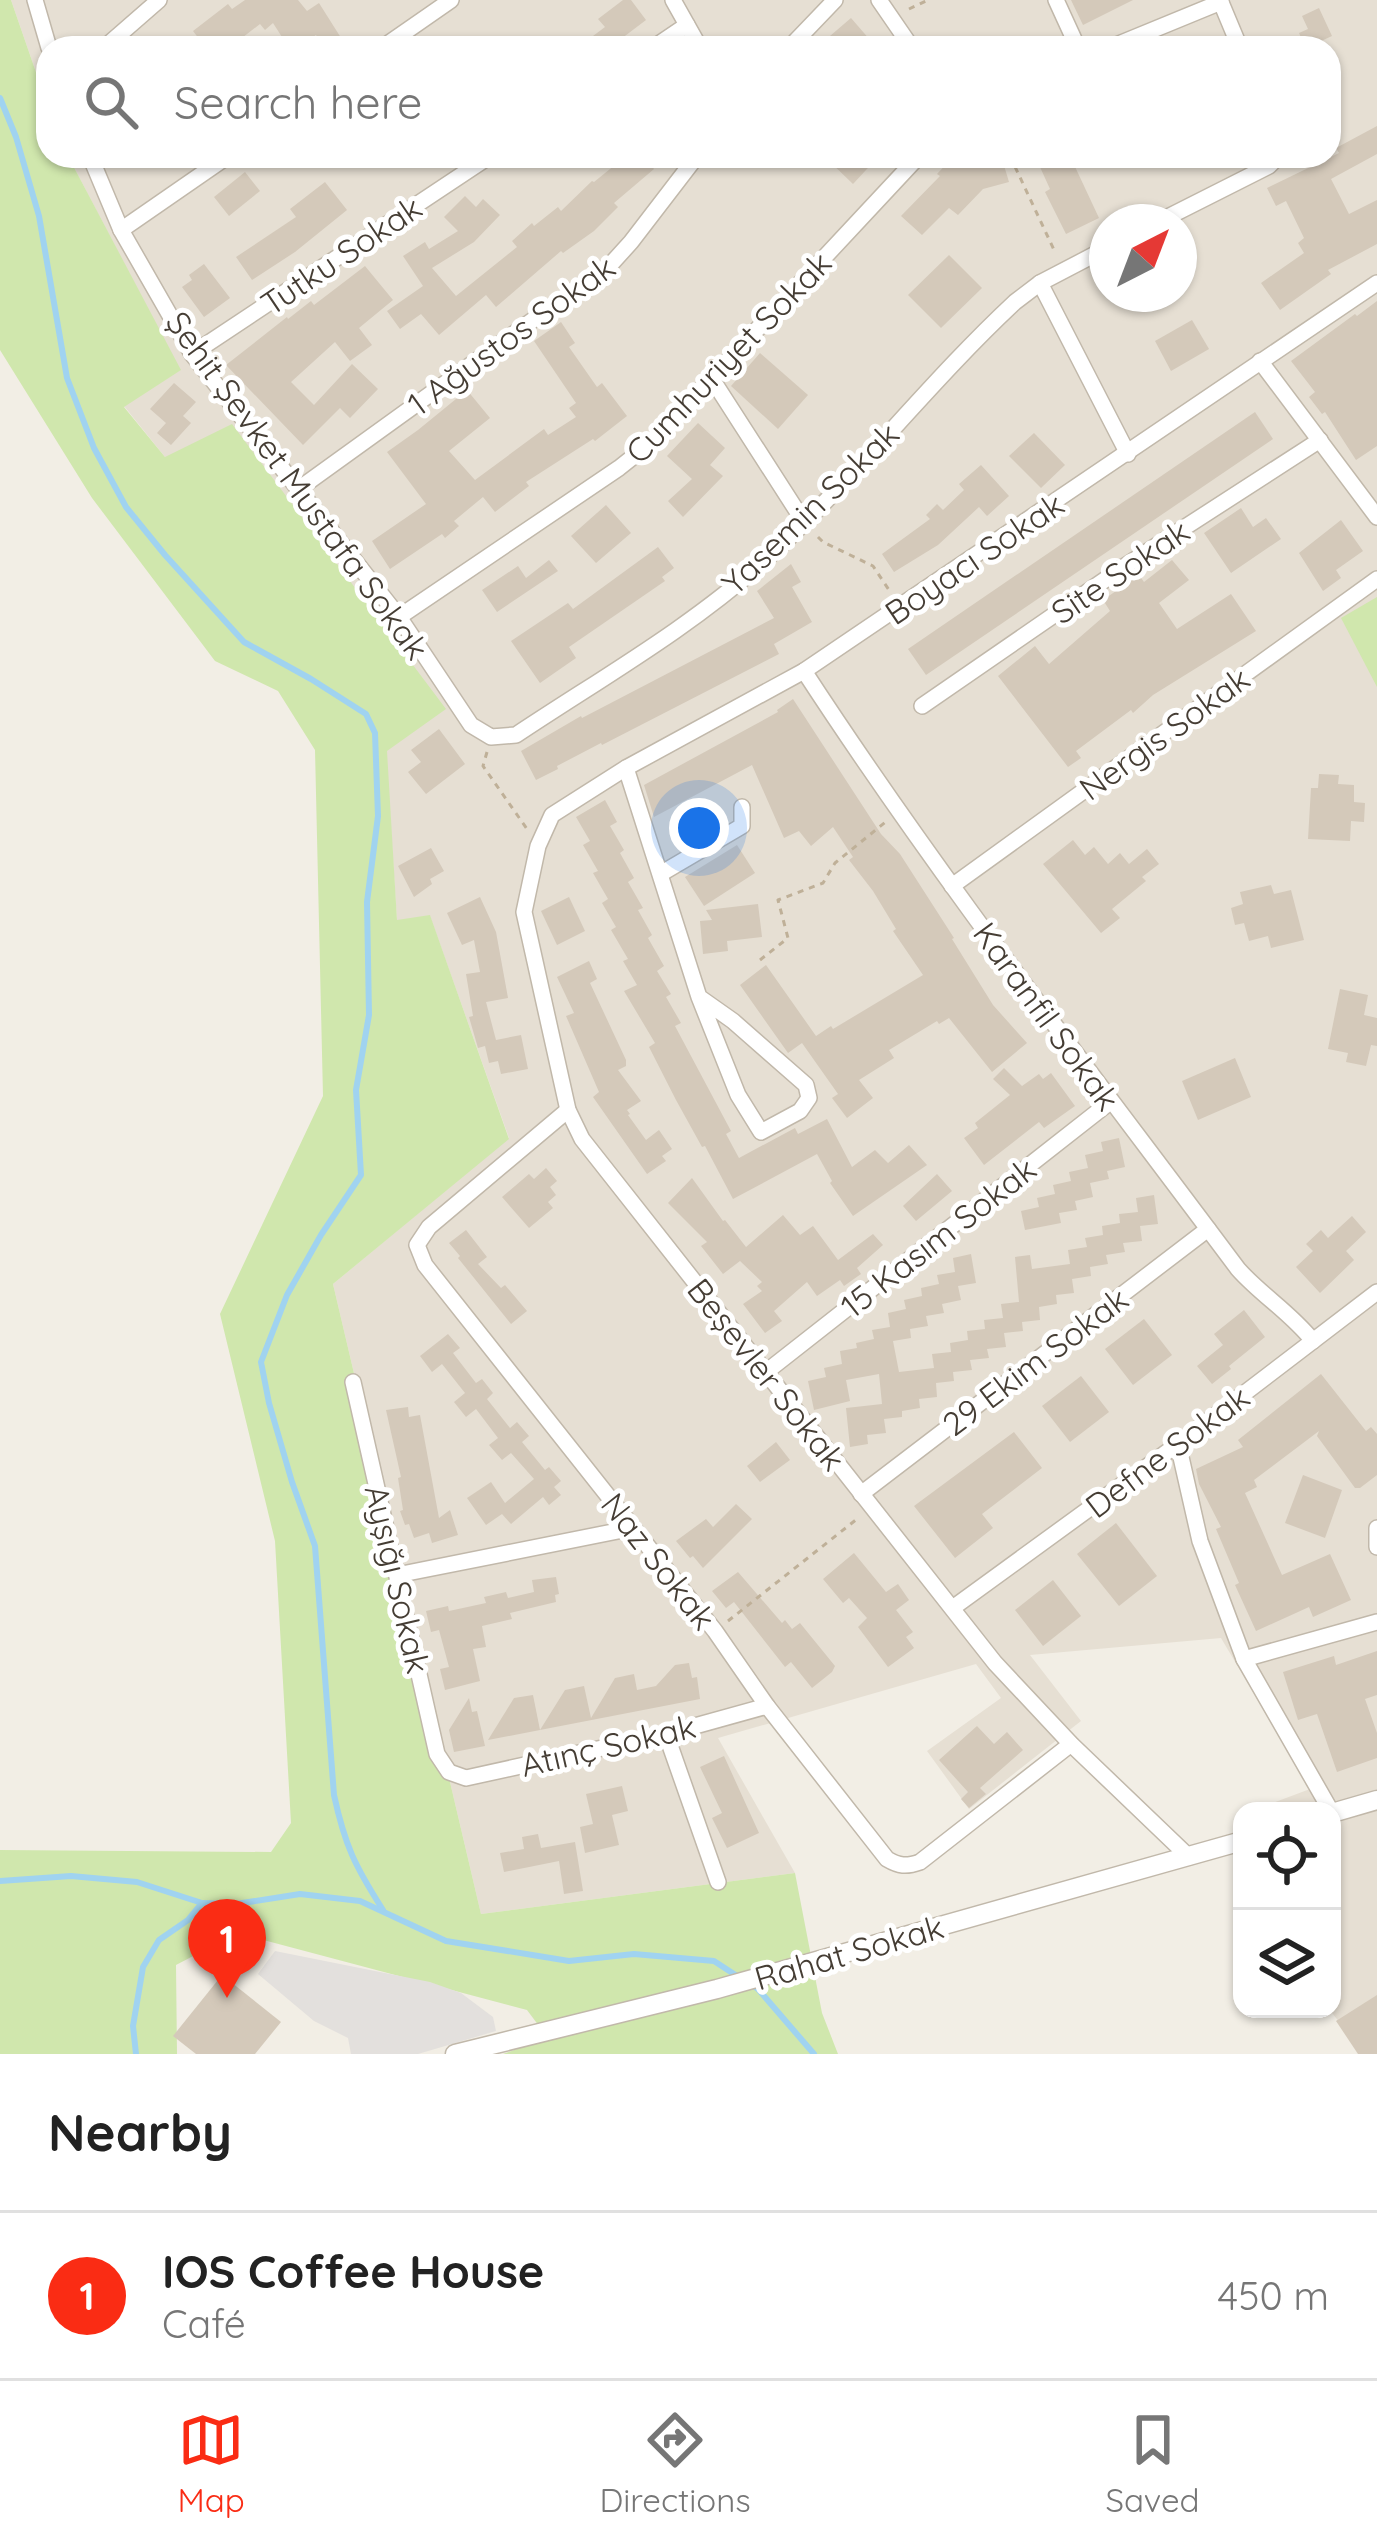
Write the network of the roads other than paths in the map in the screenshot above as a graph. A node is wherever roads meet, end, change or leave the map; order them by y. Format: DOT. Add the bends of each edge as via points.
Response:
graph roads {
  1 [pos="34,0"];
  2 [pos="159,0"];
  3 [pos="451,0"];
  4 [pos="673,0"];
  5 [pos="835,0"];
  6 [pos="879,0"];
  7 [pos="1056,0"];
  8 [pos="1220,1"];
  9 [pos="687,26"];
  10 [pos="45,36"];
  11 [pos="118,36"];
  12 [pos="399,36"];
  13 [pos="672,36"];
  14 [pos="693,36"];
  15 [pos="801,36"];
  16 [pos="904,36"];
  17 [pos="1072,36"];
  18 [pos="1137,36"];
  19 [pos="1235,36"];
  20 [pos="95,168"];
  21 [pos="211,168"];
  22 [pos="472,168"];
  23 [pos="688,168"];
  24 [pos="908,168"];
  25 [pos="1265,168"];
  26 [pos="1194,204"];
  27 [pos="121,230"];
  28 [pos="1089,257"];
  29 [pos="1040,283"];
  30 [pos="1377,283"];
  31 [pos="192,354"];
  32 [pos="1261,361"];
  33 [pos="712,379"];
  34 [pos="1320,440"];
  35 [pos="1128,454"];
  36 [pos="300,488"];
  37 [pos="1377,518"];
  38 [pos="804,522"];
  39 [pos="1377,579"];
  40 [pos="399,617"];
  41 [pos="804,671"];
  42 [pos="922,706"];
  43 [pos="491,737"];
  44 [pos="626,768"];
  45 [pos="742,808"];
  46 [pos="557,810"];
  47 [pos="662,873"];
  48 [pos="952,886"];
  49 [pos="699,997"];
  50 [pos="1110,1102"];
  51 [pos="568,1110"];
  52 [pos="1208,1229"];
  53 [pos="1377,1292"];
  54 [pos="1313,1341"];
  55 [pos="766,1372"];
  56 [pos="353,1382"];
  57 [pos="1178,1444"];
  58 [pos="867,1500"];
  59 [pos="633,1528"];
  60 [pos="1377,1528"];
  61 [pos="1377,1547"];
  62 [pos="397,1575"];
  63 [pos="954,1607"];
  64 [pos="1377,1622"];
  65 [pos="1244,1659"];
  66 [pos="767,1706"];
  67 [pos="666,1734"];
  68 [pos="1070,1744"];
  69 [pos="449,1772"];
  70 [pos="1377,1800"];
  71 [pos="1326,1802"];
  72 [pos="1341,1810"];
  73 [pos="1233,1844"];
  74 [pos="1189,1857"];
  75 [pos="718,1882"];
  76 [pos="483,2050"];
  77 [pos="455,2054"];
  1 -- 10 [label="street"];
  2 -- 11 [label="street"];
  3 -- 12 [label="street"];
  4 -- 9 [label="street"];
  5 -- 15 [label="street"];
  6 -- 16 [label="street"];
  7 -- 17 [label="street"];
  8 -- 18 [label="street"];
  8 -- 19 [label="street"];
  9 -- 13 [label="street"];
  9 -- 14 [label="street"];
  20 -- 27 [label="street, Şehit Şevket Mustafa Sokak"];
  21 -- 27 [label="street"];
  22 -- 31 [label="street, Tutku Sokak"];
  23 -- 36 [label="street, 1 Ağustos Sokak" via="612,262"];
  24 -- 33 [label="street, Cumhuriyet Sokak"];
  25 -- 26 [label="street"];
  27 -- 31 [label="street, Şehit Şevket Mustafa Sokak"];
  28 -- 29 [label="street, Yasemin Sokak"];
  29 -- 35 [label="street"];
  29 -- 38 [label="street, Yasemin Sokak"];
  30 -- 32 [label="street, Boyacı Sokak"];
  31 -- 36 [label="street, Şehit Şevket Mustafa Sokak"];
  32 -- 34 [label="street"];
  32 -- 35 [label="street, Boyacı Sokak"];
  33 -- 38 [label="street"];
  33 -- 40 [label="street, Cumhuriyet Sokak" via="635,457"];
  34 -- 37 [label="street"];
  34 -- 42 [label="street, Site Sokak"];
  35 -- 41 [label="street, Boyacı Sokak"];
  36 -- 40 [label="street, Şehit Şevket Mustafa Sokak"];
  38 -- 43 [label="street, Yasemin Sokak" via="667,635 516,735"];
  39 -- 48 [label="street, Nergis Sokak"];
  40 -- 43 [label="street, Şehit Şevket Mustafa Sokak" via="471,725"];
  41 -- 44 [label="street, Boyacı Sokak"];
  41 -- 48 [label="street, Karanfil Sokak"];
  44 -- 46 [label="street, Boyacı Sokak"];
  44 -- 47 [label="street"];
  45 -- 47 [label="street" via="742,826"];
  46 -- 51 [label="street, Beşevler Sokak" via="538,846 524,920"];
  47 -- 49 [label="street"];
  48 -- 50 [label="street, Karanfil Sokak"];
  49 -- 49 [label="street" via="806,1085 800,1111 761,1132"];
  50 -- 52 [label="street, Karanfil Sokak"];
  50 -- 55 [label="street, 15 Kasım Sokak"];
  51 -- 55 [label="street, Beşevler Sokak" via="582,1139"];
  51 -- 59 [label="street, Naz Sokak" via="417,1245"];
  52 -- 54 [label="street, Karanfil Sokak" via="1254,1287"];
  52 -- 58 [label="street, 29 Ekim Sokak"];
  53 -- 54 [label="street, Defne Sokak"];
  54 -- 57 [label="street, Defne Sokak"];
  55 -- 58 [label="street, Beşevler Sokak"];
  56 -- 62 [label="street, Ayşığı Sokak"];
  57 -- 63 [label="street, Defne Sokak"];
  57 -- 65 [label="street" via="1192,1515"];
  58 -- 63 [label="street, Beşevler Sokak"];
  59 -- 62 [label="street"];
  59 -- 66 [label="street, Naz Sokak"];
  60 -- 61 [label="street"];
  62 -- 69 [label="street, Ayşığı Sokak" via="437,1754"];
  63 -- 68 [label="street, Beşevler Sokak"];
  64 -- 65 [label="street"];
  65 -- 71 [label="street"];
  66 -- 67 [label="street, Atınç Sokak"];
  66 -- 68 [label="street, Naz Sokak" via="898,1865 928,1857"];
  67 -- 69 [label="street, Atınç Sokak" via="466,1778"];
  67 -- 75 [label="street"];
  68 -- 74 [label="street, Beşevler Sokak"];
  70 -- 72 [label="street"];
  73 -- 74 [label="street, Rahat Sokak"];
  74 -- 76 [label="street, Rahat Sokak"];
  76 -- 77 [label="street, Rahat Sokak"];
}
